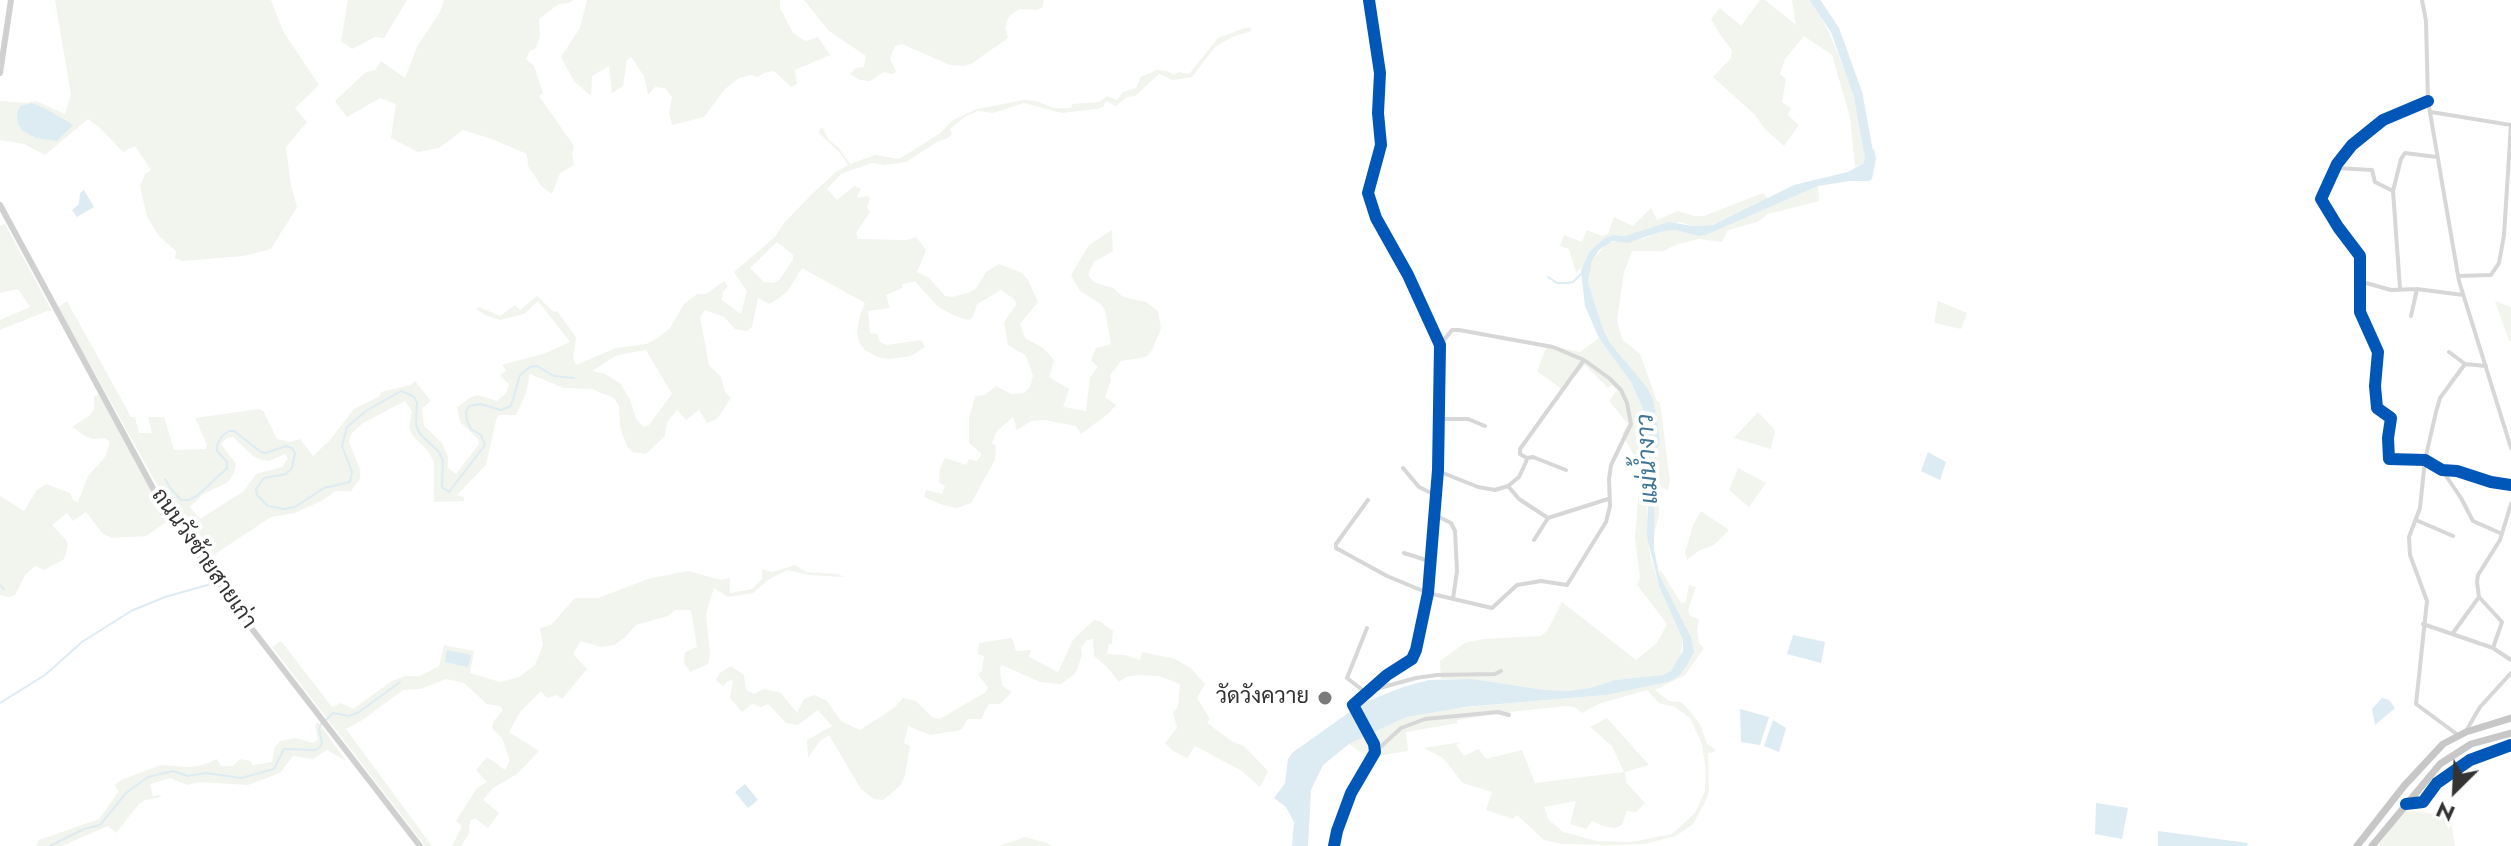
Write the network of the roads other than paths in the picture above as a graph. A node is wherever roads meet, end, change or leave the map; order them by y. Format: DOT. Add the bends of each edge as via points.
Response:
graph roads {
  1 [pos="11,0"];
  2 [pos="1369,0"];
  3 [pos="2422,0"];
  4 [pos="0,73"];
  5 [pos="2428,101"];
  6 [pos="2431,112"];
  7 [pos="2511,125"];
  8 [pos="2437,157"];
  9 [pos="2337,168"];
  10 [pos="2393,191"];
  11 [pos="0,205"];
  12 [pos="2458,276"];
  13 [pos="2359,281"];
  14 [pos="2400,288"];
  15 [pos="2417,289"];
  16 [pos="2463,295"];
  17 [pos="2411,316"];
  18 [pos="1440,345"];
  19 [pos="2449,352"];
  20 [pos="1584,360"];
  21 [pos="2465,364"];
  22 [pos="2487,366"];
  23 [pos="1440,419"];
  24 [pos="1485,426"];
  25 [pos="2511,448"];
  26 [pos="1527,458"];
  27 [pos="2425,460"];
  28 [pos="1403,468"];
  29 [pos="1438,470"];
  30 [pos="1566,470"];
  31 [pos="2442,470"];
  32 [pos="2511,485"];
  33 [pos="1508,486"];
  34 [pos="1437,496"];
  35 [pos="1608,499"];
  36 [pos="1368,500"];
  37 [pos="2511,504"];
  38 [pos="1436,516"];
  39 [pos="1548,518"];
  40 [pos="2416,520"];
  41 [pos="2501,533"];
  42 [pos="2453,536"];
  43 [pos="1534,540"];
  44 [pos="1404,553"];
  45 [pos="1432,562"];
  46 [pos="1428,593"];
  47 [pos="2479,597"];
  48 [pos="1453,599"];
  49 [pos="2423,624"];
  50 [pos="1367,628"];
  51 [pos="2453,633"];
  52 [pos="2493,648"];
  53 [pos="2511,660"];
  54 [pos="1501,671"];
  55 [pos="2511,673"];
  56 [pos="1365,692"];
  57 [pos="1509,715"];
  58 [pos="2511,718"];
  59 [pos="2462,733"];
  60 [pos="2508,733"];
  61 [pos="2509,745"];
  62 [pos="1375,752"];
  63 [pos="2406,804"];
  64 [pos="420,846"];
  65 [pos="1334,846"];
  66 [pos="2357,846"];
  67 [pos="2372,846"];
  1 -- 4 [label="main road"];
  2 -- 18 [label="street" via="1380,73 1381,145 1368,193"];
  3 -- 5 [label="street"];
  5 -- 6 [label="street"];
  5 -- 9 [label="street" via="2383,120 2352,145"];
  6 -- 7 [label="street"];
  6 -- 8 [label="street"];
  7 -- 12 [label="street" via="2499,263 2491,275"];
  8 -- 10 [label="street" via="2405,153"];
  8 -- 12 [label="street"];
  9 -- 10 [label="street" via="2372,170 2375,182"];
  9 -- 13 [label="street" via="2321,199 2360,256"];
  10 -- 14 [label="street"];
  11 -- 64 [label="main road, ถนนวังซ้ายสายเก่า" via="162,505"];
  12 -- 16 [label="street"];
  13 -- 14 [label="street"];
  13 -- 27 [label="street" via="2360,312 2378,352 2377,408 2391,418 2389,459"];
  14 -- 15 [label="street"];
  15 -- 16 [label="street"];
  15 -- 17 [label="street"];
  16 -- 22 [label="street"];
  18 -- 20 [label="street" via="1452,330 1459,330 1553,347"];
  18 -- 23 [label="street"];
  19 -- 21 [label="street"];
  20 -- 26 [label="street" via="1520,449"];
  20 -- 35 [label="street" via="1621,390 1630,419 1611,465"];
  21 -- 22 [label="street"];
  21 -- 27 [label="street" via="2440,398"];
  22 -- 25 [label="street"];
  23 -- 24 [label="street" via="1468,419"];
  23 -- 29 [label="street"];
  26 -- 30 [label="street"];
  26 -- 33 [label="street" via="1519,477"];
  27 -- 31 [label="street"];
  27 -- 40 [label="street"];
  28 -- 34 [label="street" via="1419,487"];
  29 -- 33 [label="street" via="1478,487"];
  29 -- 34 [label="street"];
  31 -- 32 [label="street"];
  31 -- 41 [label="street" via="2473,521"];
  33 -- 39 [label="street"];
  34 -- 38 [label="street"];
  35 -- 39 [label="street"];
  35 -- 48 [label="street" via="1606,522 1567,585 1517,585 1492,608"];
  36 -- 46 [label="street" via="1336,548"];
  37 -- 41 [label="street"];
  38 -- 45 [label="street"];
  38 -- 48 [label="street" via="1454,525"];
  39 -- 43 [label="street"];
  40 -- 42 [label="street"];
  40 -- 49 [label="street" via="2409,546 2426,596"];
  41 -- 47 [label="street" via="2495,553 2478,575"];
  44 -- 45 [label="street"];
  45 -- 46 [label="street"];
  46 -- 48 [label="street"];
  46 -- 56 [label="street" via="1412,659"];
  47 -- 51 [label="street"];
  47 -- 52 [label="street" via="2502,622"];
  49 -- 51 [label="street"];
  49 -- 59 [label="street" via="2416,704"];
  50 -- 56 [label="street" via="1347,678"];
  51 -- 52 [label="street"];
  52 -- 53 [label="street"];
  54 -- 56 [label="street" via="1416,678"];
  55 -- 59 [label="street"];
  56 -- 62 [label="street" via="1353,705"];
  57 -- 62 [label="street" via="1425,719 1401,728"];
  58 -- 59 [label="highway"];
  59 -- 66 [label="highway" via="2432,754"];
  60 -- 61 [label="street"];
  60 -- 63 [label="highway" via="2455,753"];
  61 -- 63 [label="street" via="2470,760 2437,783 2423,802"];
  62 -- 65 [label="street" via="1351,793"];
  63 -- 67 [label="highway"];
}
